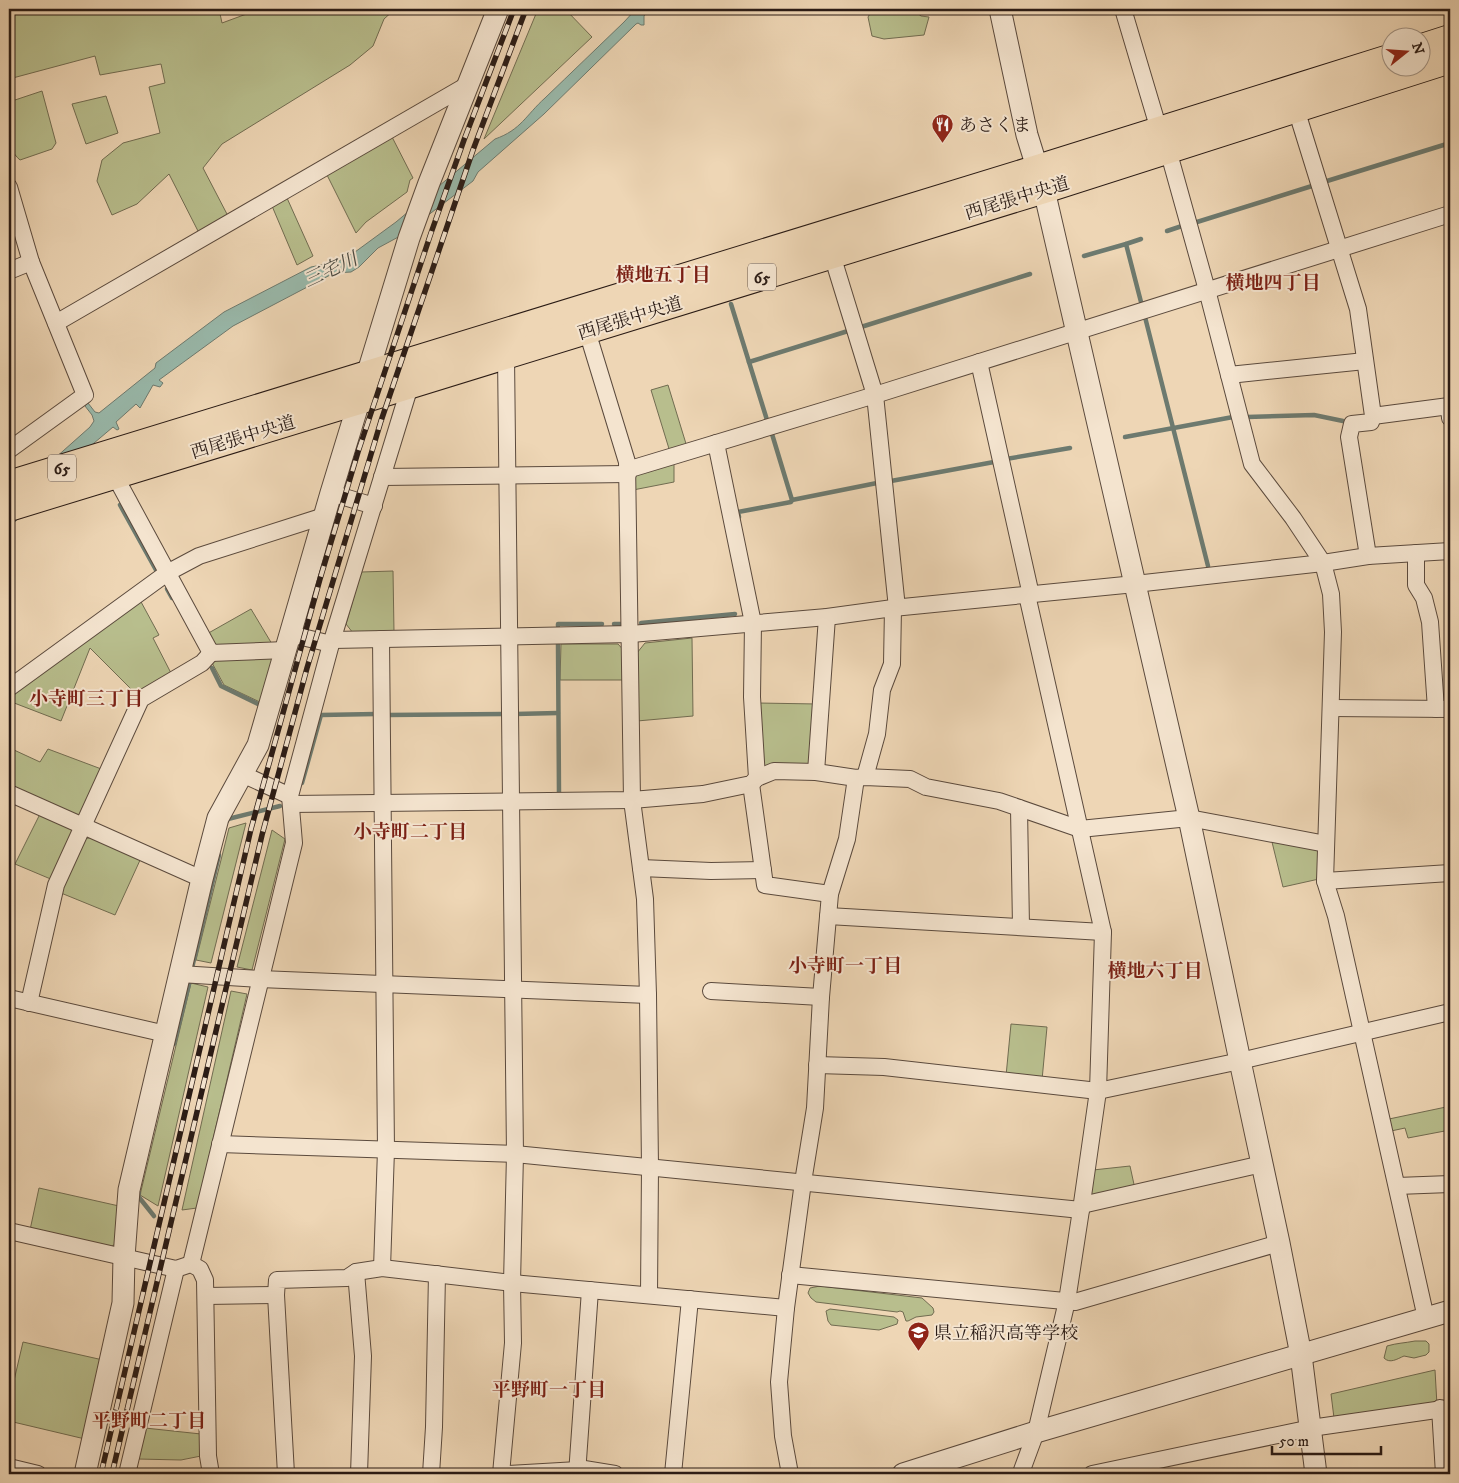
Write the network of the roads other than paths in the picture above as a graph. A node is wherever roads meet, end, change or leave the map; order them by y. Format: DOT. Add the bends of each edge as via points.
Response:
graph roads {
  1 [pos="498,9"];
  2 [pos="1000,9"];
  3 [pos="1123,9"];
  4 [pos="1450,38"];
  5 [pos="1432,44"];
  6 [pos="1450,60"];
  7 [pos="1382,61"];
  8 [pos="469,84"];
  9 [pos="1296,109"];
  10 [pos="1164,140"];
  11 [pos="1041,179"];
  12 [pos="9,187"];
  13 [pos="1450,214"];
  14 [pos="1339,248"];
  15 [pos="832,255"];
  16 [pos="31,262"];
  17 [pos="9,271"];
  18 [pos="1207,290"];
  19 [pos="56,323"];
  20 [pos="586,331"];
  21 [pos="1077,331"];
  22 [pos="506,356"];
  23 [pos="1366,361"];
  24 [pos="979,362"];
  25 [pos="368,374"];
  26 [pos="1229,375"];
  27 [pos="410,386"];
  28 [pos="875,395"];
  29 [pos="360,402"];
  30 [pos="1450,410"];
  31 [pos="1373,416"];
  32 [pos="716,443"];
  33 [pos="9,450"];
  34 [pos="115,464"];
  35 [pos="627,472"];
  36 [pos="508,476"];
  37 [pos="382,477"];
  38 [pos="9,484"];
  39 [pos="331,493"];
  40 [pos="374,506"];
  41 [pos="9,508"];
  42 [pos="324,516"];
  43 [pos="1450,552"];
  44 [pos="1416,554"];
  45 [pos="1368,556"];
  46 [pos="1323,563"];
  47 [pos="167,573"];
  48 [pos="1135,584"];
  49 [pos="1029,595"];
  50 [pos="895,608"];
  51 [pos="827,617"];
  52 [pos="753,623"];
  53 [pos="630,634"];
  54 [pos="509,636"];
  55 [pos="381,639"];
  56 [pos="288,642"];
  57 [pos="332,642"];
  58 [pos="211,653"];
  59 [pos="9,688"];
  60 [pos="1331,708"];
  61 [pos="1443,709"];
  62 [pos="816,772"];
  63 [pos="242,774"];
  64 [pos="860,777"];
  65 [pos="754,781"];
  66 [pos="9,793"];
  67 [pos="291,800"];
  68 [pos="632,800"];
  69 [pos="511,801"];
  70 [pos="382,803"];
  71 [pos="1019,808"];
  72 [pos="1189,818"];
  73 [pos="83,826"];
  74 [pos="1080,829"];
  75 [pos="1326,844"];
  76 [pos="641,868"];
  77 [pos="763,870"];
  78 [pos="1450,873"];
  79 [pos="202,879"];
  80 [pos="1325,880"];
  81 [pos="830,894"];
  82 [pos="828,916"];
  83 [pos="1022,927"];
  84 [pos="1103,932"];
  85 [pos="180,974"];
  86 [pos="260,979"];
  87 [pos="385,984"];
  88 [pos="513,989"];
  89 [pos="711,991"];
  90 [pos="648,995"];
  91 [pos="821,996"];
  92 [pos="9,998"];
  93 [pos="29,1003"];
  94 [pos="1450,1012"];
  95 [pos="1362,1032"];
  96 [pos="166,1034"];
  97 [pos="1240,1061"];
  98 [pos="818,1065"];
  99 [pos="1098,1091"];
  100 [pos="220,1144"];
  101 [pos="386,1150"];
  102 [pos="515,1154"];
  103 [pos="1262,1164"];
  104 [pos="650,1168"];
  105 [pos="803,1182"];
  106 [pos="1450,1184"];
  107 [pos="1397,1186"];
  108 [pos="1081,1208"];
  109 [pos="9,1231"];
  110 [pos="1279,1243"];
  111 [pos="124,1257"];
  112 [pos="183,1266"];
  113 [pos="382,1268"];
  114 [pos="356,1272"];
  115 [pos="437,1274"];
  116 [pos="790,1275"];
  117 [pos="512,1283"];
  118 [pos="590,1290"];
  119 [pos="276,1295"];
  120 [pos="649,1295"];
  121 [pos="206,1296"];
  122 [pos="690,1299"];
  123 [pos="1067,1301"];
  124 [pos="786,1308"];
  125 [pos="1450,1312"];
  126 [pos="1426,1318"];
  127 [pos="1301,1355"];
  128 [pos="1445,1408"];
  129 [pos="1311,1428"];
  130 [pos="1036,1432"];
  131 [pos="9,1468"];
  132 [pos="578,1471"];
  133 [pos="38,1474"];
  134 [pos="85,1474"];
  135 [pos="127,1474"];
  136 [pos="211,1474"];
  137 [pos="286,1474"];
  138 [pos="359,1474"];
  139 [pos="431,1474"];
  140 [pos="502,1474"];
  141 [pos="507,1474"];
  142 [pos="615,1474"];
  143 [pos="673,1474"];
  144 [pos="790,1474"];
  145 [pos="903,1474"];
  146 [pos="1022,1474"];
  147 [pos="1092,1474"];
  148 [pos="1316,1474"];
  149 [pos="1444,1474"];
  1 -- 8 [label="street"];
  2 -- 11 [label="street"];
  3 -- 10 [label="street"];
  4 -- 5 [label="main road"];
  6 -- 9 [label="main road, 西尾張中央道 / 65"];
  7 -- 10 [label="main road, 西尾張中央道 / 65"];
  8 -- 19 [label="street"];
  8 -- 25 [label="street" via="409,238"];
  9 -- 10 [label="main road, 西尾張中央道 / 65"];
  9 -- 14 [label="street"];
  10 -- 11 [label="main road, 西尾張中央道 / 65"];
  10 -- 18 [label="street"];
  11 -- 15 [label="main road, 西尾張中央道 / 65"];
  11 -- 21 [label="street"];
  11 -- 25 [label="main road, 西尾張中央道 / 65"];
  12 -- 16 [label="street"];
  13 -- 14 [label="street"];
  14 -- 18 [label="street"];
  14 -- 23 [label="street" via="1358,309"];
  15 -- 20 [label="main road, 西尾張中央道 / 65"];
  15 -- 28 [label="street"];
  16 -- 17 [label="street"];
  16 -- 19 [label="street"];
  18 -- 21 [label="street"];
  18 -- 26 [label="street"];
  19 -- 33 [label="street" via="85,394"];
  20 -- 22 [label="main road, 西尾張中央道 / 65"];
  20 -- 35 [label="street" via="627,462"];
  21 -- 24 [label="street"];
  21 -- 48 [label="street"];
  22 -- 27 [label="main road, 西尾張中央道 / 65"];
  22 -- 36 [label="street"];
  23 -- 26 [label="street"];
  23 -- 31 [label="street"];
  24 -- 28 [label="street"];
  24 -- 49 [label="street"];
  25 -- 29 [label="street"];
  25 -- 34 [label="main road, 西尾張中央道 / 65"];
  26 -- 46 [label="street" via="1252,464"];
  27 -- 29 [label="main road, 西尾張中央道 / 65"];
  27 -- 37 [label="street"];
  28 -- 32 [label="street"];
  28 -- 50 [label="street"];
  29 -- 34 [label="main road, 西尾張中央道 / 65"];
  29 -- 39 [label="street"];
  30 -- 31 [label="street"];
  31 -- 45 [label="street" via="1371,422 1352,424 1349,437"];
  32 -- 35 [label="street"];
  32 -- 52 [label="street"];
  34 -- 38 [label="main road, 西尾張中央道 / 65"];
  34 -- 41 [label="main road, 西尾張中央道 / 65" via="71,488"];
  34 -- 47 [label="street"];
  35 -- 36 [label="street"];
  35 -- 53 [label="street"];
  36 -- 37 [label="street"];
  36 -- 54 [label="street"];
  37 -- 40 [label="street"];
  39 -- 40 [label="street"];
  39 -- 42 [label="street"];
  40 -- 57 [label="street"];
  42 -- 47 [label="street" via="199,556"];
  42 -- 56 [label="street"];
  43 -- 44 [label="street"];
  44 -- 45 [label="street"];
  44 -- 61 [label="street" via="1416,585 1424,598 1430,622"];
  45 -- 46 [label="street"];
  46 -- 48 [label="street"];
  46 -- 60 [label="street" via="1331,594"];
  47 -- 58 [label="street"];
  47 -- 59 [label="street"];
  48 -- 49 [label="street"];
  48 -- 72 [label="street"];
  49 -- 50 [label="street"];
  49 -- 74 [label="street"];
  50 -- 51 [label="street"];
  50 -- 64 [label="street" via="892,664 882,690 878,734"];
  51 -- 52 [label="street"];
  51 -- 62 [label="street"];
  52 -- 53 [label="street"];
  52 -- 65 [label="street"];
  53 -- 54 [label="street"];
  53 -- 68 [label="street"];
  54 -- 55 [label="street"];
  54 -- 69 [label="street"];
  55 -- 57 [label="street"];
  55 -- 70 [label="street"];
  56 -- 57 [label="street"];
  56 -- 58 [label="street"];
  56 -- 63 [label="street" via="258,745"];
  57 -- 67 [label="street"];
  58 -- 73 [label="street" via="202,663 141,699"];
  60 -- 61 [label="street"];
  60 -- 75 [label="street"];
  62 -- 64 [label="street"];
  62 -- 65 [label="street" via="774,771"];
  63 -- 67 [label="street"];
  63 -- 79 [label="street" via="218,818"];
  64 -- 71 [label="street" via="910,779 926,786"];
  64 -- 81 [label="street" via="847,839"];
  65 -- 68 [label="street" via="703,794"];
  65 -- 77 [label="street"];
  66 -- 73 [label="street"];
  67 -- 70 [label="street"];
  67 -- 86 [label="street" via="294,843"];
  68 -- 69 [label="street"];
  68 -- 76 [label="street"];
  69 -- 70 [label="street"];
  69 -- 88 [label="street"];
  70 -- 87 [label="street"];
  71 -- 74 [label="street"];
  71 -- 83 [label="street"];
  72 -- 74 [label="street"];
  72 -- 75 [label="street"];
  72 -- 97 [label="street"];
  73 -- 79 [label="street"];
  73 -- 93 [label="street" via="56,885"];
  74 -- 84 [label="street"];
  75 -- 80 [label="street"];
  76 -- 77 [label="street"];
  76 -- 90 [label="street"];
  77 -- 81 [label="street" via="765,884"];
  78 -- 80 [label="street"];
  79 -- 85 [label="street"];
  80 -- 95 [label="street"];
  81 -- 82 [label="street"];
  82 -- 83 [label="street"];
  82 -- 91 [label="street"];
  83 -- 84 [label="street"];
  84 -- 99 [label="street"];
  85 -- 86 [label="street"];
  85 -- 96 [label="street"];
  86 -- 87 [label="street"];
  86 -- 100 [label="street"];
  87 -- 88 [label="street"];
  87 -- 101 [label="street"];
  88 -- 90 [label="street"];
  88 -- 102 [label="street"];
  89 -- 91 [label="street"];
  90 -- 104 [label="street"];
  91 -- 98 [label="street"];
  92 -- 93 [label="street"];
  93 -- 96 [label="street"];
  94 -- 95 [label="street"];
  95 -- 97 [label="street"];
  95 -- 107 [label="street"];
  96 -- 111 [label="street" via="130,1190"];
  97 -- 99 [label="street"];
  97 -- 103 [label="street"];
  98 -- 99 [label="street" via="884,1067"];
  98 -- 105 [label="street"];
  99 -- 108 [label="street"];
  100 -- 101 [label="street"];
  100 -- 112 [label="street"];
  101 -- 102 [label="street"];
  101 -- 113 [label="street"];
  102 -- 104 [label="street"];
  102 -- 117 [label="street"];
  103 -- 108 [label="street"];
  103 -- 110 [label="street"];
  104 -- 105 [label="street"];
  104 -- 120 [label="street"];
  105 -- 108 [label="street"];
  105 -- 116 [label="street"];
  106 -- 107 [label="street"];
  107 -- 126 [label="street"];
  108 -- 123 [label="street"];
  109 -- 111 [label="street"];
  110 -- 123 [label="street" via="1075,1302"];
  110 -- 127 [label="street"];
  111 -- 112 [label="street"];
  111 -- 134 [label="street" via="123,1303"];
  112 -- 121 [label="street" via="200,1269"];
  112 -- 135 [label="street"];
  113 -- 114 [label="street"];
  113 -- 115 [label="street"];
  114 -- 119 [label="street" via="347,1278 277,1280"];
  114 -- 138 [label="street" via="363,1356"];
  115 -- 117 [label="street"];
  115 -- 139 [label="street"];
  116 -- 123 [label="street"];
  116 -- 124 [label="street"];
  117 -- 118 [label="street"];
  117 -- 140 [label="street" via="513,1343"];
  118 -- 120 [label="street"];
  118 -- 132 [label="street"];
  119 -- 121 [label="street"];
  119 -- 137 [label="street"];
  120 -- 122 [label="street"];
  121 -- 136 [label="street"];
  122 -- 124 [label="street"];
  122 -- 143 [label="street"];
  123 -- 130 [label="street"];
  124 -- 144 [label="street" via="780,1382 783,1436"];
  125 -- 126 [label="street"];
  126 -- 127 [label="street"];
  127 -- 129 [label="street"];
  127 -- 130 [label="street"];
  128 -- 129 [label="street"];
  128 -- 149 [label="street"];
  129 -- 147 [label="street"];
  129 -- 148 [label="street"];
  130 -- 145 [label="street"];
  130 -- 146 [label="street"];
  131 -- 133 [label="street"];
  132 -- 141 [label="street"];
  132 -- 142 [label="street"];
}
